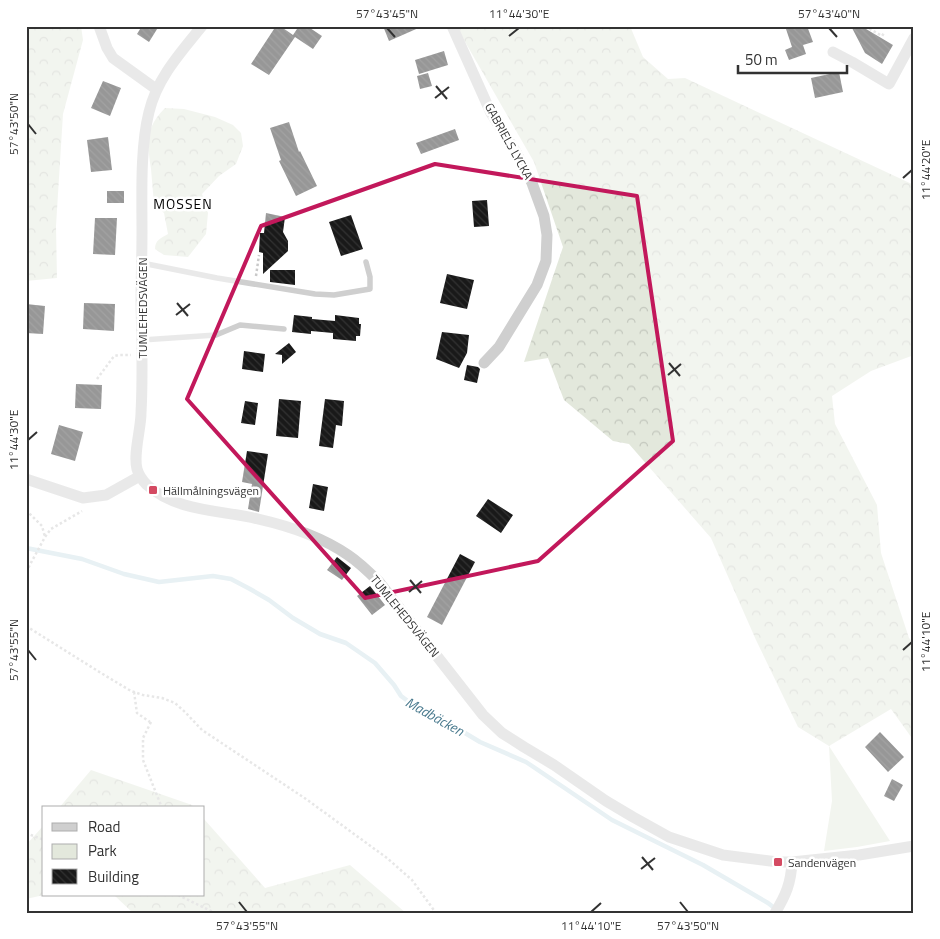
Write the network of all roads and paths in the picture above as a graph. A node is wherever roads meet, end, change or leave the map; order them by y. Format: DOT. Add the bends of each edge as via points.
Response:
graph roads {
  1 [pos="99,26"];
  2 [pos="202,26"];
  3 [pos="452,26"];
  4 [pos="865,26"];
  5 [pos="884,34"];
  6 [pos="914,38"];
  7 [pos="833,52"];
  8 [pos="156,89"];
  9 [pos="259,255"];
  10 [pos="366,262"];
  11 [pos="142,263"];
  12 [pos="256,276"];
  13 [pos="284,329"];
  14 [pos="142,340"];
  15 [pos="142,356"];
  16 [pos="484,363"];
  17 [pos="97,379"];
  18 [pos="140,476"];
  19 [pos="26,479"];
  20 [pos="85,509"];
  21 [pos="26,510"];
  22 [pos="45,537"];
  23 [pos="26,572"];
  24 [pos="26,626"];
  25 [pos="134,692"];
  26 [pos="161,806"];
  27 [pos="26,833"];
  28 [pos="42,839"];
  29 [pos="914,846"];
  30 [pos="792,862"];
  31 [pos="180,896"];
  32 [pos="215,913"];
  33 [pos="436,913"];
  34 [pos="775,913"];
  1 -- 8 [label="street" via="113,58"];
  2 -- 8 [label="street, TUMLEHEDSVÄGEN"];
  3 -- 16 [label="street, GABRIELS LYCKA" via="491,112 532,183 547,235 546,261 537,284 499,348"];
  4 -- 5 [label="path" via="882,36"];
  6 -- 7 [label="street" via="889,84"];
  8 -- 11 [label="street, TUMLEHEDSVÄGEN" via="144,140"];
  9 -- 12 [label="path"];
  10 -- 11 [label="lane" via="370,289 334,295"];
  11 -- 14 [label="street, TUMLEHEDSVÄGEN"];
  13 -- 14 [label="lane" via="240,325 216,335"];
  14 -- 15 [label="street, TUMLEHEDSVÄGEN"];
  15 -- 17 [label="path" via="114,356"];
  15 -- 18 [label="street, TUMLEHEDSVÄGEN" via="136,460"];
  18 -- 19 [label="street" via="106,495 84,498"];
  18 -- 30 [label="street, TUMLEHEDSVÄGEN" via="166,498 214,512 284,526 330,544 349,556 380,582 483,715 502,733 633,817 669,837 723,855"];
  20 -- 22 [label="path" via="51,529"];
  21 -- 22 [label="path" via="42,526"];
  22 -- 23 [label="path"];
  24 -- 25 [label="path"];
  25 -- 26 [label="path" via="137,713 150,722 143,738 143,760"];
  25 -- 33 [label="path" via="174,703 202,730 351,831 412,880"];
  27 -- 28 [label="path"];
  29 -- 30 [label="street, TUMLEHEDSVÄGEN"];
  30 -- 34 [label="street" via="789,885"];
  31 -- 32 [label="path"];
}
